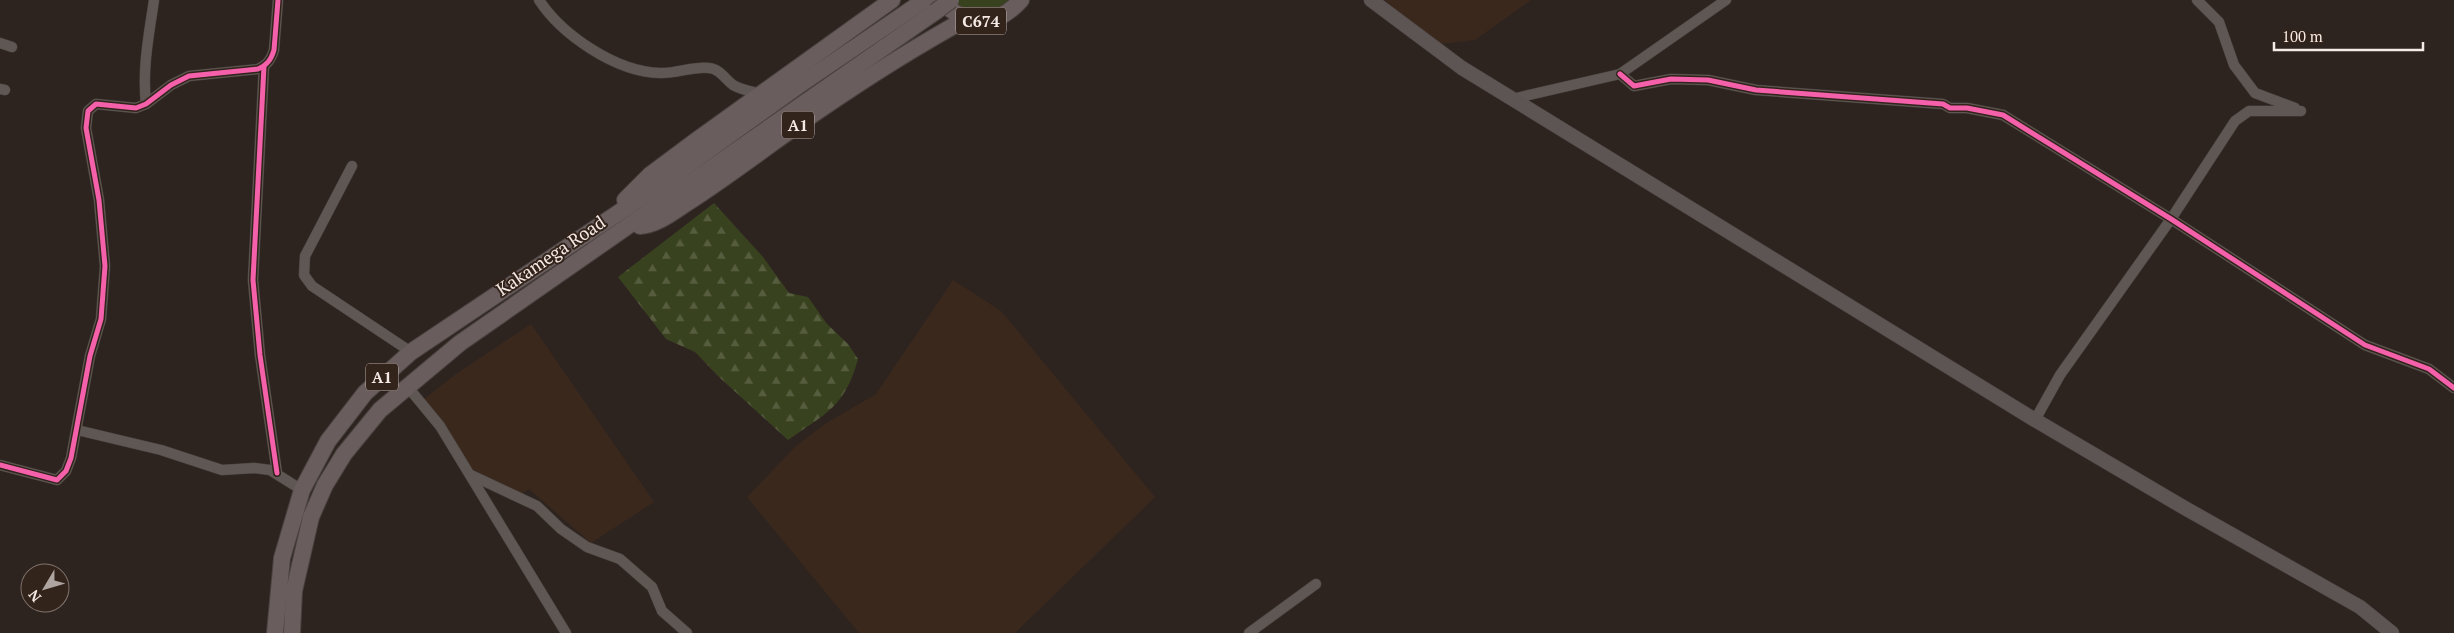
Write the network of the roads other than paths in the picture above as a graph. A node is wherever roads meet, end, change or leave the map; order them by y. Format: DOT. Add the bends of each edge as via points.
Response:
graph roads {
  1 [pos="154,0"];
  2 [pos="278,0"];
  3 [pos="538,0"];
  4 [pos="892,0"];
  5 [pos="926,0"];
  6 [pos="941,0"];
  7 [pos="951,0"];
  8 [pos="1022,0"];
  9 [pos="1371,0"];
  10 [pos="1726,0"];
  11 [pos="2197,0"];
  12 [pos="966,19"];
  13 [pos="0,43"];
  14 [pos="12,48"];
  15 [pos="264,66"];
  16 [pos="1620,74"];
  17 [pos="762,94"];
  18 [pos="1512,99"];
  19 [pos="146,104"];
  20 [pos="352,166"];
  21 [pos="616,214"];
  22 [pos="2171,219"];
  23 [pos="629,227"];
  24 [pos="411,352"];
  25 [pos="407,386"];
  26 [pos="2454,388"];
  27 [pos="2035,420"];
  28 [pos="77,430"];
  29 [pos="0,465"];
  30 [pos="277,473"];
  31 [pos="471,475"];
  32 [pos="302,490"];
  33 [pos="1316,584"];
  34 [pos="275,633"];
  35 [pos="292,633"];
  36 [pos="566,633"];
  37 [pos="687,633"];
  38 [pos="1248,633"];
  39 [pos="2392,633"];
  1 -- 19 [label="street" via="144,59"];
  2 -- 15 [label="street" via="274,50"];
  3 -- 17 [label="street" via="575,40 603,56 658,73 710,68 724,75 733,85"];
  4 -- 17 [label="highway, A1"];
  5 -- 21 [label="highway, A1"];
  6 -- 12 [label="highway, C674" via="952,12"];
  7 -- 23 [label="highway, Kakamega Road / A1, bridge"];
  8 -- 12 [label="highway, C674" via="997,19"];
  9 -- 18 [label="main road" via="1462,68"];
  10 -- 16 [label="street"];
  11 -- 22 [label="street" via="2219,22 2234,65 2255,93 2301,110 2249,111 2235,121"];
  12 -- 23 [label="highway, A1" via="818,111 668,215 647,225"];
  13 -- 14 [label="street"];
  15 -- 19 [label="street" via="189,76"];
  15 -- 30 [label="street" via="253,280"];
  16 -- 18 [label="street"];
  16 -- 22 [label="street" via="1634,86 1671,79 1708,80 1756,90 1943,104 1950,108 2003,115"];
  17 -- 21 [label="highway, A1" via="650,175 630,193"];
  18 -- 27 [label="main road"];
  19 -- 28 [label="street" via="136,108 96,104 87,115 86,128 99,200 105,266 101,320 90,356"];
  20 -- 24 [label="street" via="305,256 304,276 312,286"];
  21 -- 24 [label="highway, A1"];
  22 -- 26 [label="street" via="2365,345 2429,369"];
  22 -- 27 [label="street" via="2060,375"];
  23 -- 25 [label="highway, Kakamega Road / A1" via="460,343"];
  24 -- 32 [label="highway, A1" via="354,406 328,441"];
  25 -- 31 [label="street" via="440,426"];
  25 -- 35 [label="highway, Kakamega Road / A1" via="380,410 344,454 324,485 311,517 294,591"];
  27 -- 39 [label="main road" via="2182,508 2360,607"];
  28 -- 29 [label="street" via="66,471 57,480"];
  28 -- 30 [label="street" via="161,450 222,470 254,468"];
  30 -- 32 [label="street"];
  31 -- 36 [label="street"];
  31 -- 37 [label="street" via="537,506 561,529 587,547 620,559 652,587 662,611"];
  32 -- 34 [label="highway, A1" via="282,558"];
  33 -- 38 [label="street"];
}
